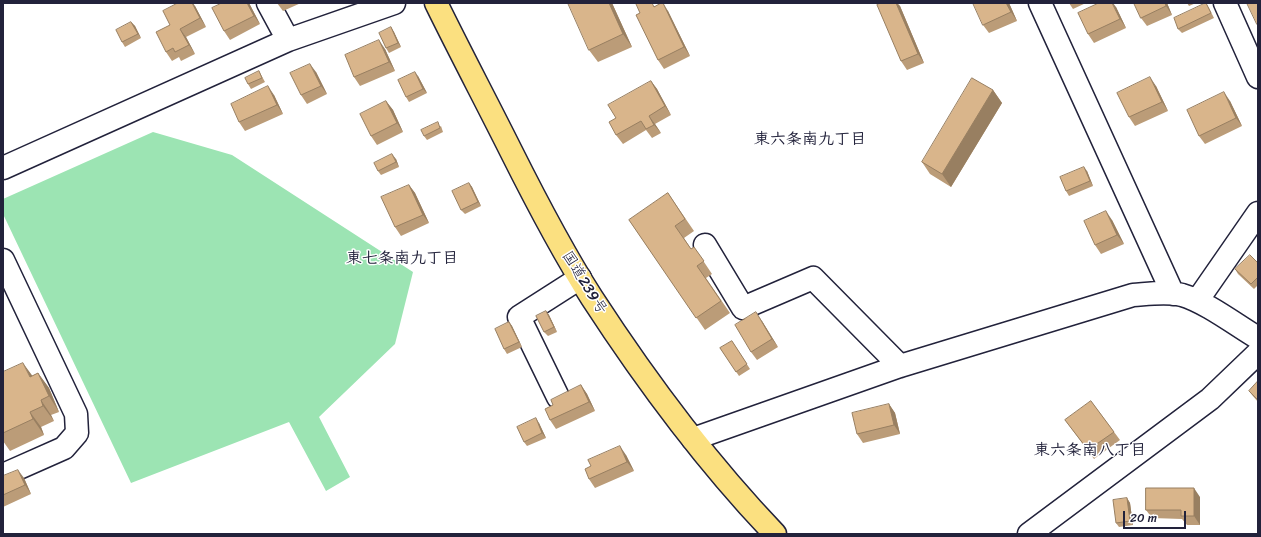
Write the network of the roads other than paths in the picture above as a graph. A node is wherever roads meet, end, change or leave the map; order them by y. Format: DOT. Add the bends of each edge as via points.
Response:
graph roads {
  1 [pos="268,3"];
  2 [pos="394,3"];
  3 [pos="436,3"];
  4 [pos="1040,3"];
  5 [pos="1225,3"];
  6 [pos="288,40"];
  7 [pos="1258,77"];
  8 [pos="3,168"];
  9 [pos="1258,212"];
  10 [pos="706,245"];
  11 [pos="3,260"];
  12 [pos="580,278"];
  13 [pos="1173,294"];
  14 [pos="1196,301"];
  15 [pos="1258,338"];
  16 [pos="1258,354"];
  17 [pos="900,366"];
  18 [pos="558,397"];
  19 [pos="693,439"];
  20 [pos="3,475"];
  21 [pos="775,534"];
  22 [pos="1029,534"];
  1 -- 6 [label="street"];
  2 -- 6 [label="street"];
  3 -- 12 [label="highway, 国道239号" via="543,215"];
  4 -- 13 [label="street"];
  5 -- 7 [label="street"];
  6 -- 8 [label="street"];
  9 -- 14 [label="street"];
  10 -- 17 [label="street" via="743,308 813,278"];
  11 -- 20 [label="street" via="76,414 77,433 64,448"];
  12 -- 18 [label="street" via="519,317"];
  12 -- 19 [label="highway, 国道239号" via="644,375"];
  13 -- 14 [label="street"];
  13 -- 17 [label="street" via="1133,295"];
  14 -- 15 [label="street"];
  16 -- 22 [label="street" via="1210,399"];
  17 -- 19 [label="street"];
  19 -- 21 [label="highway, 国道239号"];
}
